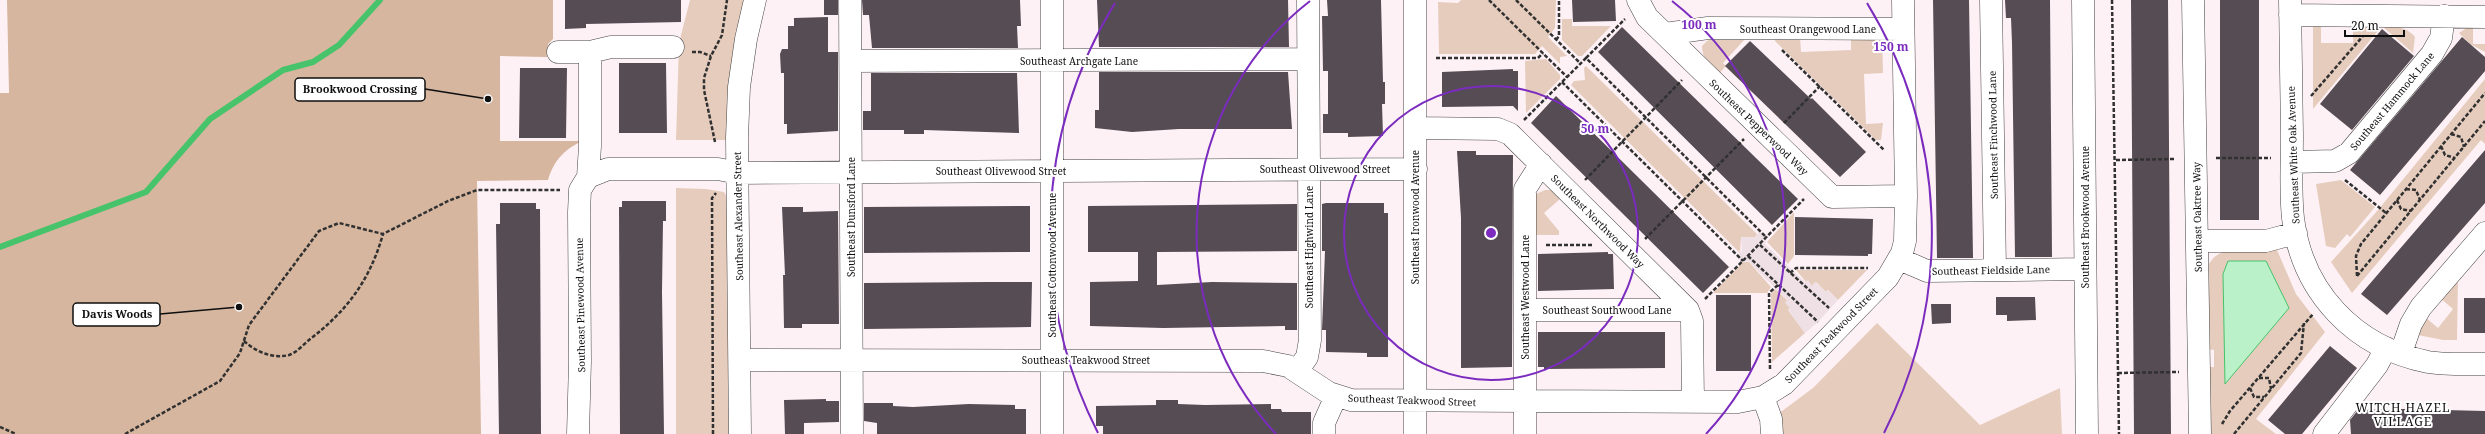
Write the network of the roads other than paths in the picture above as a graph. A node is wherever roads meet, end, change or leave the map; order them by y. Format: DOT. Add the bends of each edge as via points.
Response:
graph roads {
  1 [pos="755,0"];
  2 [pos="850,0"];
  3 [pos="1052,0"];
  4 [pos="1308,0"];
  5 [pos="1415,0"];
  6 [pos="1903,0"];
  7 [pos="1991,0"];
  8 [pos="2083,0"];
  9 [pos="2193,0"];
  10 [pos="1640,4"];
  11 [pos="2290,8"];
  12 [pos="2444,16"];
  13 [pos="2485,17"];
  14 [pos="1903,29"];
  15 [pos="1665,34"];
  16 [pos="673,47"];
  17 [pos="558,52"];
  18 [pos="590,52"];
  19 [pos="1308,59"];
  20 [pos="851,61"];
  21 [pos="1052,61"];
  22 [pos="1416,128"];
  23 [pos="2292,162"];
  24 [pos="1540,164"];
  25 [pos="1309,168"];
  26 [pos="1416,169"];
  27 [pos="728,171"];
  28 [pos="1053,171"];
  29 [pos="851,172"];
  30 [pos="584,183"];
  31 [pos="1906,196"];
  32 [pos="2296,233"];
  33 [pos="2485,233"];
  34 [pos="2197,241"];
  35 [pos="1893,268"];
  36 [pos="2085,269"];
  37 [pos="1995,270"];
  38 [pos="1525,310"];
  39 [pos="1688,310"];
  40 [pos="2394,350"];
  41 [pos="740,360"];
  42 [pos="852,360"];
  43 [pos="1052,360"];
  44 [pos="2485,364"];
  45 [pos="1297,371"];
  46 [pos="1336,396"];
  47 [pos="1763,397"];
  48 [pos="1415,402"];
  49 [pos="1525,402"];
  50 [pos="1693,402"];
  51 [pos="578,434"];
  52 [pos="740,434"];
  53 [pos="852,434"];
  54 [pos="1052,434"];
  55 [pos="1324,434"];
  56 [pos="1415,434"];
  57 [pos="1525,434"];
  58 [pos="1772,434"];
  59 [pos="2087,434"];
  60 [pos="2200,434"];
  61 [pos="2324,434"];
  1 -- 27 [label="street, Southeast Alexander Street" via="746,39"];
  2 -- 20 [label="street, Southeast Dunsford Lane"];
  3 -- 21 [label="street, Southeast Cottonwood Avenue"];
  4 -- 19 [label="street, Southeast Highwind Lane"];
  5 -- 22 [label="street, Southeast Ironwood Avenue"];
  6 -- 14 [label="street, Southeast Teakwood Street"];
  7 -- 37 [label="street, Southeast Finchwood Lane"];
  8 -- 36 [label="street, Southeast Brookwood Avenue"];
  9 -- 34 [label="street, Southeast Oaktree Way"];
  10 -- 15 [label="street, Southeast Pepperwood Way" via="1647,17"];
  11 -- 12 [label="street" via="2380,16"];
  11 -- 23 [label="street, Southeast White Oak Avenue"];
  12 -- 13 [label="street"];
  12 -- 23 [label="street, Southeast Hammock Lane" via="2441,38 2432,54 2349,153 2335,161"];
  14 -- 15 [label="street, Southeast Orangewood Lane" via="1708,28"];
  14 -- 31 [label="street, Southeast Teakwood Street"];
  15 -- 31 [label="street, Southeast Pepperwood Way" via="1832,197"];
  16 -- 18 [label="street" via="611,47"];
  17 -- 18 [label="street"];
  18 -- 30 [label="street, Southeast Pinewood Avenue" via="590,146"];
  19 -- 21 [label="street, Southeast Archgate Lane"];
  19 -- 25 [label="street, Southeast Highwind Lane"];
  20 -- 21 [label="street, Southeast Archgate Lane"];
  20 -- 29 [label="street, Southeast Dunsford Lane"];
  21 -- 28 [label="street, Southeast Cottonwood Avenue"];
  22 -- 24 [label="street, Southeast Northwood Way" via="1498,129 1510,134"];
  22 -- 26 [label="street, Southeast Ironwood Avenue"];
  23 -- 32 [label="street, Southeast White Oak Avenue" via="2293,217"];
  24 -- 38 [label="street, Southeast Westwood Lane" via="1525,188"];
  24 -- 39 [label="street, Southeast Northwood Way"];
  25 -- 26 [label="street, Southeast Olivewood Street"];
  25 -- 28 [label="street, Southeast Olivewood Street"];
  25 -- 45 [label="street, Southeast Highwind Lane" via="1310,340 1307,357"];
  26 -- 48 [label="street, Southeast Ironwood Avenue"];
  27 -- 29 [label="street, Southeast Olivewood Street"];
  27 -- 30 [label="street, Southeast Olivewood Street" via="608,169"];
  27 -- 41 [label="street, Southeast Alexander Street"];
  28 -- 29 [label="street, Southeast Olivewood Street"];
  28 -- 43 [label="street, Southeast Cottonwood Avenue"];
  29 -- 42 [label="street, Southeast Dunsford Lane"];
  30 -- 51 [label="street, Southeast Pinewood Avenue"];
  31 -- 35 [label="street, Southeast Teakwood Street" via="1905,241"];
  32 -- 34 [label="street" via="2266,241"];
  32 -- 40 [label="street, Southeast White Oak Avenue" via="2320,308"];
  33 -- 40 [label="street" via="2421,307"];
  34 -- 60 [label="street, Southeast Oaktree Way"];
  35 -- 37 [label="street, Southeast Fieldside Lane" via="1927,271"];
  35 -- 47 [label="street, Southeast Teakwood Street" via="1829,325 1784,384"];
  36 -- 37 [label="street, Southeast Fieldside Lane"];
  36 -- 59 [label="street, Southeast Brookwood Avenue"];
  38 -- 39 [label="street, Southeast Southwood Lane"];
  38 -- 49 [label="street, Southeast Westwood Lane"];
  39 -- 50 [label="street" via="1692,322"];
  40 -- 44 [label="street, Southeast White Oak Avenue" via="2428,362"];
  40 -- 61 [label="street" via="2373,370"];
  41 -- 42 [label="street, Southeast Teakwood Street"];
  41 -- 52 [label="street, Southeast Alexander Street"];
  42 -- 43 [label="street, Southeast Teakwood Street"];
  42 -- 53 [label="street, Southeast Dunsford Lane"];
  43 -- 45 [label="street, Southeast Teakwood Street" via="1264,361 1288,366"];
  43 -- 54 [label="street, Southeast Cottonwood Avenue"];
  45 -- 46 [label="street, Southeast Teakwood Street"];
  46 -- 48 [label="street, Southeast Teakwood Street" via="1351,400"];
  46 -- 55 [label="street" via="1324,423"];
  47 -- 50 [label="street, Southeast Teakwood Street" via="1738,402"];
  47 -- 58 [label="street" via="1771,419"];
  48 -- 49 [label="street, Southeast Teakwood Street"];
  48 -- 56 [label="street, Southeast Ironwood Avenue"];
  49 -- 50 [label="street, Southeast Teakwood Street"];
  49 -- 57 [label="street, Southeast Westwood Lane"];
}
